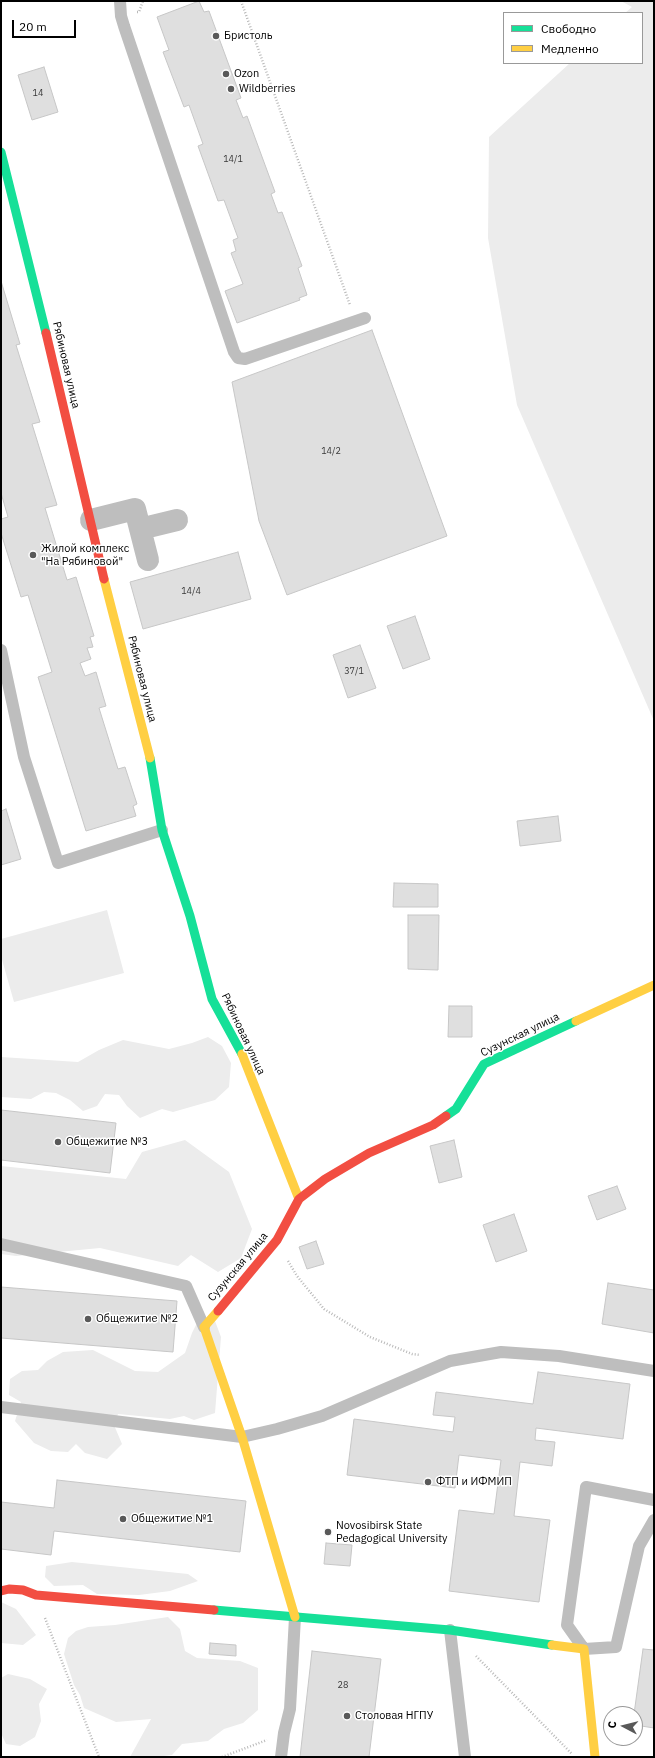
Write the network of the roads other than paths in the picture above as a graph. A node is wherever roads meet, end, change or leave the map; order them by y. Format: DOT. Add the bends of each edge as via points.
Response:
graph roads {
  1 [pos="120,1"];
  2 [pos="1,152"];
  3 [pos="3,171"];
  4 [pos="360,319"];
  5 [pos="91,520"];
  6 [pos="177,520"];
  7 [pos="140,529"];
  8 [pos="148,560"];
  9 [pos="1,650"];
  10 [pos="162,830"];
  11 [pos="654,985"];
  12 [pos="299,1199"];
  13 [pos="1,1244"];
  14 [pos="204,1327"];
  15 [pos="654,1371"];
  16 [pos="1,1407"];
  17 [pos="242,1436"];
  18 [pos="654,1500"];
  19 [pos="654,1520"];
  20 [pos="1,1591"];
  21 [pos="295,1616"];
  22 [pos="450,1630"];
  23 [pos="584,1649"];
  24 [pos="281,1757"];
  25 [pos="465,1757"];
  26 [pos="595,1757"];
  1 -- 4 [label="lane" via="124,26 238,358 245,359"];
  2 -- 3 [label="street, Рябиновая улица"];
  3 -- 5 [label="street, Рябиновая улица"];
  5 -- 7 [label="street" via="135,509"];
  5 -- 10 [label="street, Рябиновая улица" via="149,754"];
  6 -- 7 [label="street"];
  7 -- 8 [label="street"];
  9 -- 10 [label="lane" via="24,757 58,864"];
  10 -- 12 [label="street, Рябиновая улица" via="190,916 212,999 243,1056"];
  11 -- 12 [label="street, Сузунская улица" via="484,1064 456,1109 433,1125 369,1153 325,1179"];
  12 -- 14 [label="street, Сузунская улица" via="277,1240"];
  13 -- 14 [label="lane" via="186,1286"];
  14 -- 17 [label="street"];
  15 -- 17 [label="lane" via="559,1356 501,1352 450,1361 322,1416"];
  16 -- 17 [label="lane"];
  17 -- 21 [label="street"];
  18 -- 23 [label="lane" via="586,1487 567,1625"];
  19 -- 23 [label="lane" via="639,1546 616,1647"];
  20 -- 21 [label="street" via="16,1589 36,1595"];
  21 -- 22 [label="street"];
  21 -- 24 [label="lane" via="290,1709"];
  22 -- 23 [label="street"];
  22 -- 25 [label="lane"];
  23 -- 26 [label="street"];
}
